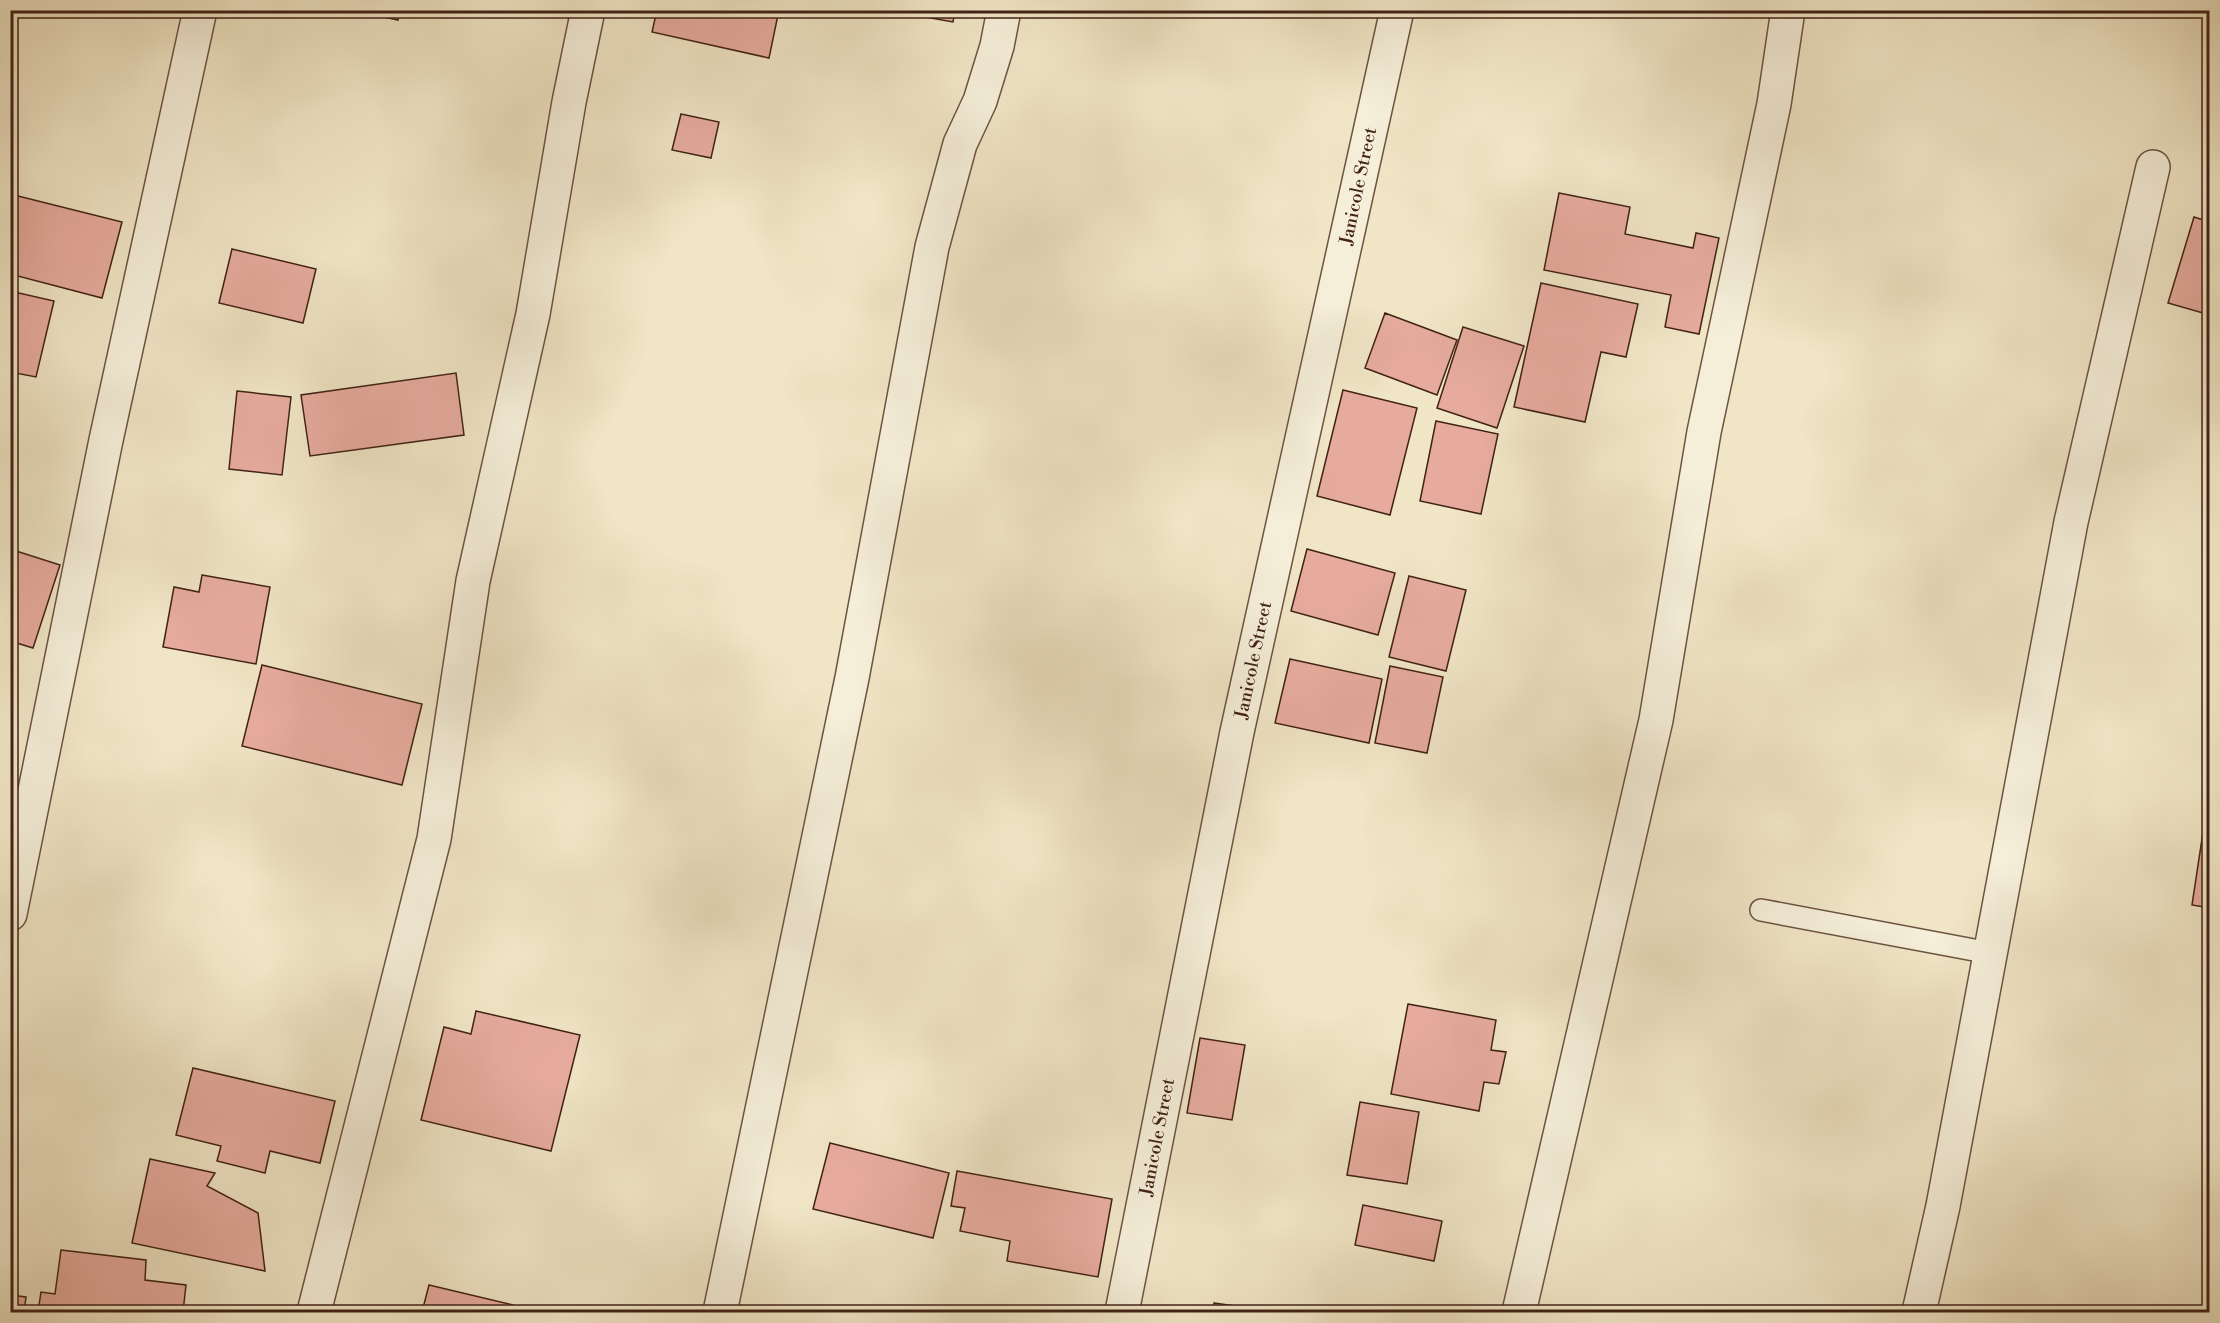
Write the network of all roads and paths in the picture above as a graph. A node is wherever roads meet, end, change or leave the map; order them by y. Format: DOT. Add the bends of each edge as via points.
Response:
graph roads {
  1 [pos="200,10"];
  2 [pos="588,10"];
  3 [pos="1004,10"];
  4 [pos="1397,10"];
  5 [pos="1788,10"];
  6 [pos="2152,167"];
  7 [pos="22,804"];
  8 [pos="1761,910"];
  9 [pos="10,914"];
  10 [pos="1990,953"];
  11 [pos="314,1312"];
  12 [pos="720,1312"];
  13 [pos="1122,1312"];
  14 [pos="1519,1312"];
  15 [pos="1919,1312"];
  1 -- 7 [label="street"];
  2 -- 11 [label="street" via="533,314 473,581 434,839"];
  3 -- 12 [label="street" via="997,46 980,101 960,144 932,247 852,678"];
  4 -- 13 [label="street, Janicole Street" via="1237,732"];
  5 -- 14 [label="street" via="1774,104 1704,432 1656,720"];
  6 -- 10 [label="street" via="2071,522"];
  7 -- 9 [label="street"];
  8 -- 10 [label="lane"];
  10 -- 15 [label="street"];
}
